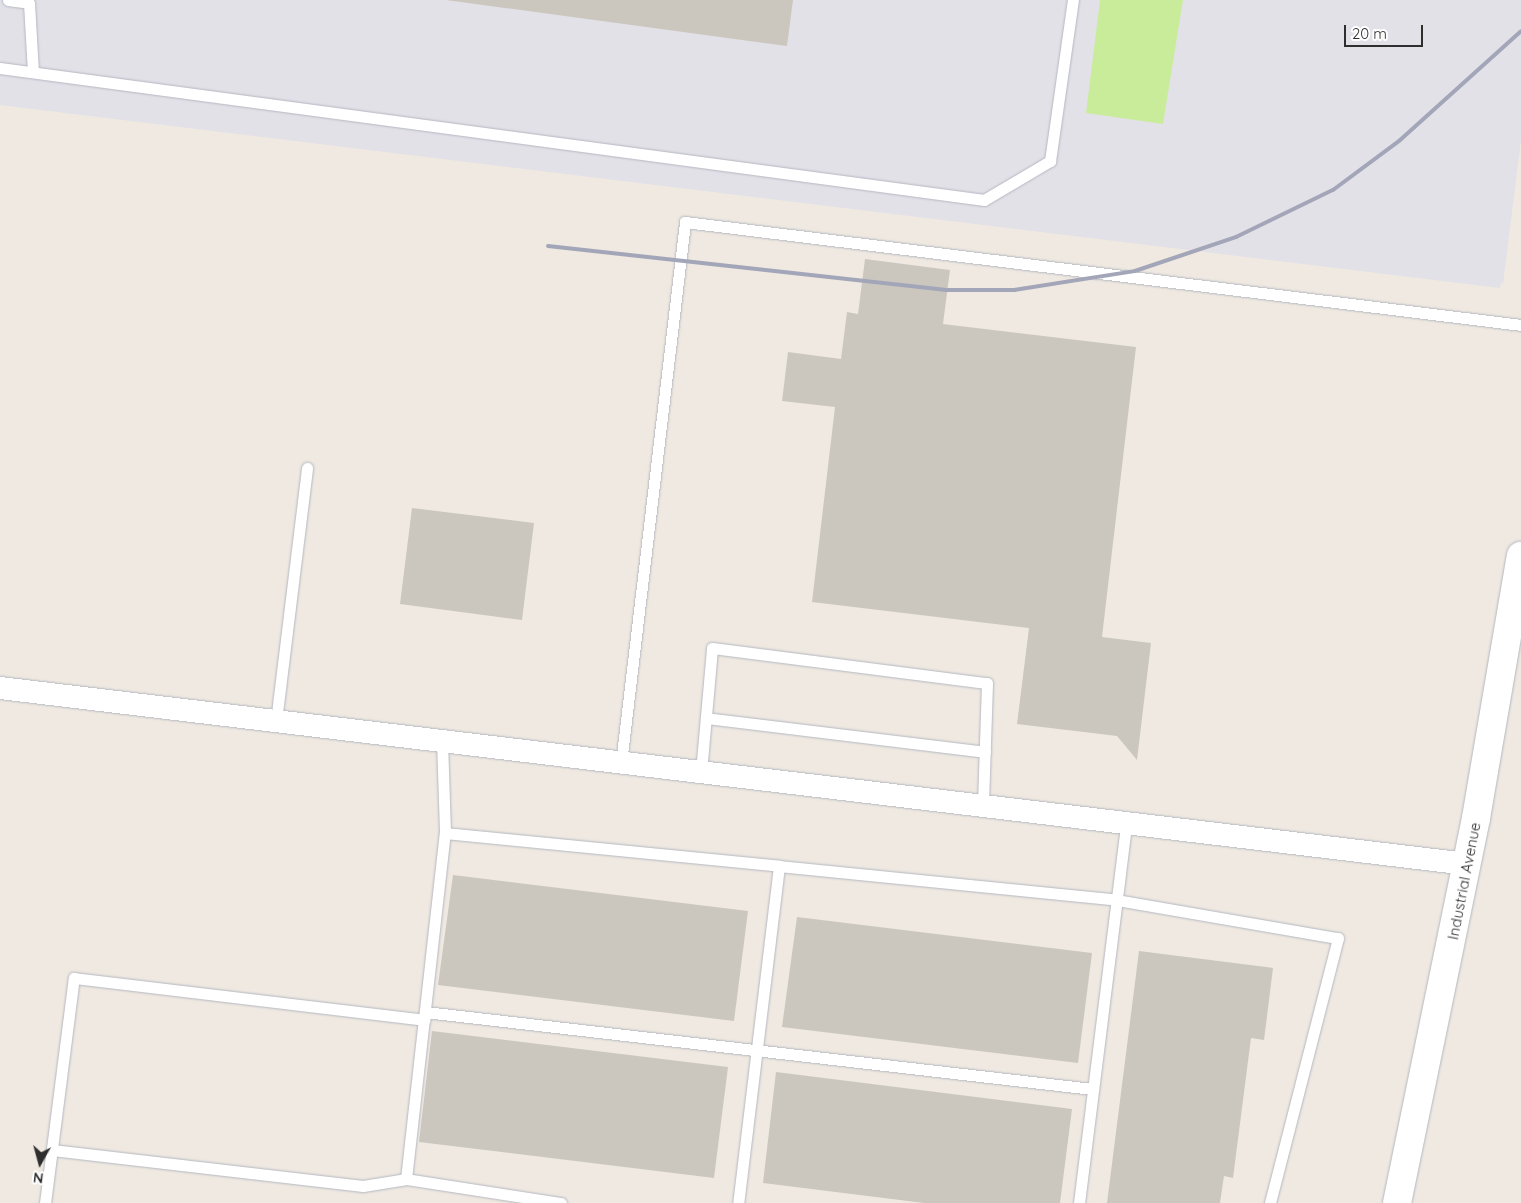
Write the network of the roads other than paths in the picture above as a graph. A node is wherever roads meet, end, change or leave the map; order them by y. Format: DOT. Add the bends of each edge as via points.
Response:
graph roads {
  1 [pos="8,0"];
  2 [pos="1073,0"];
  3 [pos="0,68"];
  4 [pos="32,72"];
  5 [pos="1521,325"];
  6 [pos="307,468"];
  7 [pos="1521,556"];
  8 [pos="0,688"];
  9 [pos="706,718"];
  10 [pos="276,721"];
  11 [pos="442,741"];
  12 [pos="985,752"];
  13 [pos="621,763"];
  14 [pos="701,772"];
  15 [pos="983,806"];
  16 [pos="1126,823"];
  17 [pos="446,833"];
  18 [pos="1467,864"];
  19 [pos="779,866"];
  20 [pos="1117,900"];
  21 [pos="424,1016"];
  22 [pos="756,1050"];
  23 [pos="1093,1089"];
  24 [pos="52,1150"];
  25 [pos="406,1179"];
  26 [pos="46,1203"];
  27 [pos="561,1203"];
  28 [pos="738,1203"];
  29 [pos="1079,1203"];
  30 [pos="1270,1203"];
  31 [pos="1396,1203"];
  1 -- 4 [label="lane" via="29,3"];
  2 -- 4 [label="lane" via="1050,161 984,200"];
  3 -- 4 [label="lane"];
  5 -- 13 [label="lane" via="685,222"];
  6 -- 10 [label="lane"];
  7 -- 18 [label="main road, Industrial Avenue"];
  8 -- 10 [label="street"];
  9 -- 12 [label="lane"];
  9 -- 12 [label="lane" via="712,648 987,683"];
  9 -- 14 [label="lane"];
  10 -- 11 [label="street"];
  11 -- 13 [label="street"];
  11 -- 17 [label="lane"];
  12 -- 15 [label="lane"];
  13 -- 14 [label="street"];
  14 -- 15 [label="street"];
  15 -- 16 [label="street"];
  16 -- 18 [label="street"];
  16 -- 20 [label="lane"];
  17 -- 19 [label="lane"];
  17 -- 21 [label="lane"];
  18 -- 31 [label="main road, Industrial Avenue"];
  19 -- 20 [label="lane"];
  19 -- 22 [label="lane"];
  20 -- 23 [label="lane"];
  20 -- 30 [label="lane" via="1338,938"];
  21 -- 22 [label="lane"];
  21 -- 24 [label="lane" via="74,978"];
  21 -- 25 [label="lane"];
  22 -- 23 [label="lane"];
  22 -- 28 [label="lane"];
  23 -- 29 [label="lane"];
  24 -- 25 [label="lane" via="363,1186"];
  24 -- 26 [label="lane"];
  25 -- 27 [label="lane"];
}
